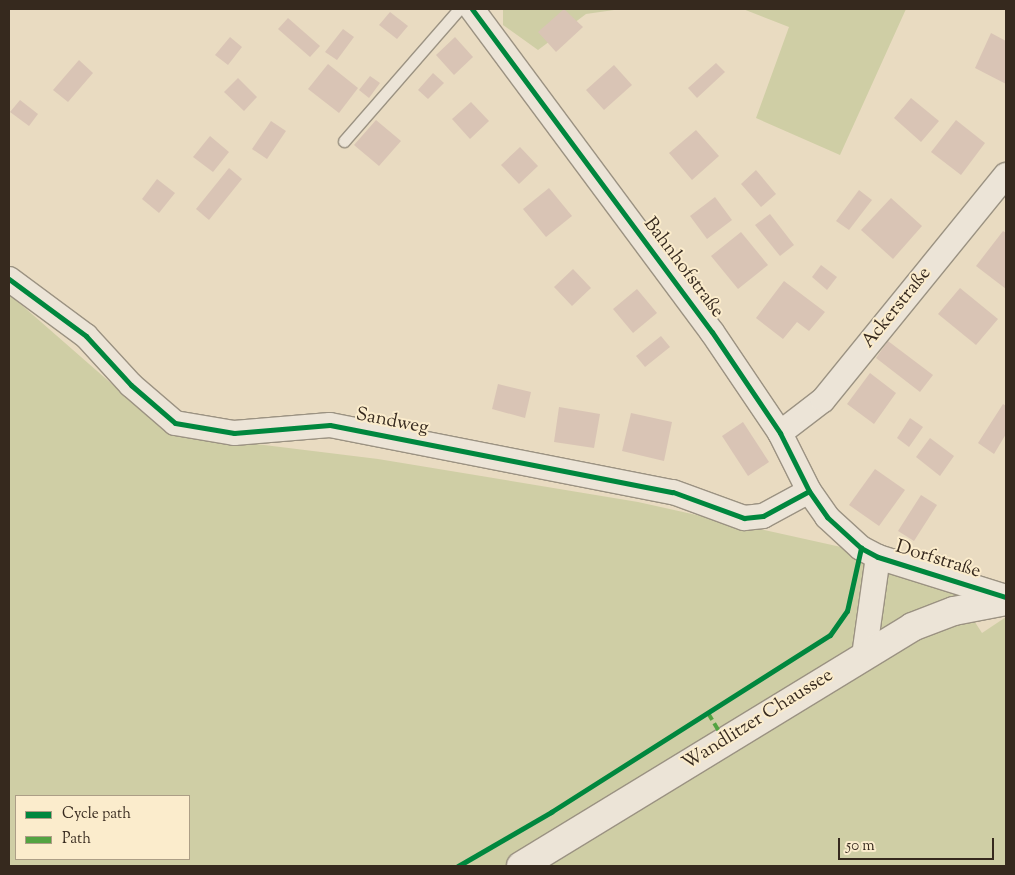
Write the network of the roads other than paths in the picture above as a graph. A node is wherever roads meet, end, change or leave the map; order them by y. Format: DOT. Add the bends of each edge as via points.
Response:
graph roads {
  1 [pos="459,9"];
  2 [pos="472,9"];
  3 [pos="344,142"];
  4 [pos="1006,174"];
  5 [pos="9,279"];
  6 [pos="780,433"];
  7 [pos="809,491"];
  8 [pos="870,552"];
  9 [pos="1006,597"];
  10 [pos="1006,601"];
  11 [pos="864,656"];
  12 [pos="521,866"];
  1 -- 3 [label="lane"];
  2 -- 6 [label="street, Bahnhofstraße" via="706,324"];
  4 -- 6 [label="street, Ackerstraße" via="823,400"];
  5 -- 7 [label="street, Sandweg" via="86,336 131,385 175,423 234,433 330,425 672,492 744,518 763,516"];
  6 -- 7 [label="street, Bahnhofstraße"];
  7 -- 8 [label="street, Bahnhofstraße" via="827,517"];
  8 -- 9 [label="street, Dorfstraße"];
  8 -- 11 [label="street, Dorfstraße"];
  10 -- 11 [label="street, Wandlitzer Chaussee" via="954,611 912,627"];
  11 -- 12 [label="street, Wandlitzer Chaussee"];
}
